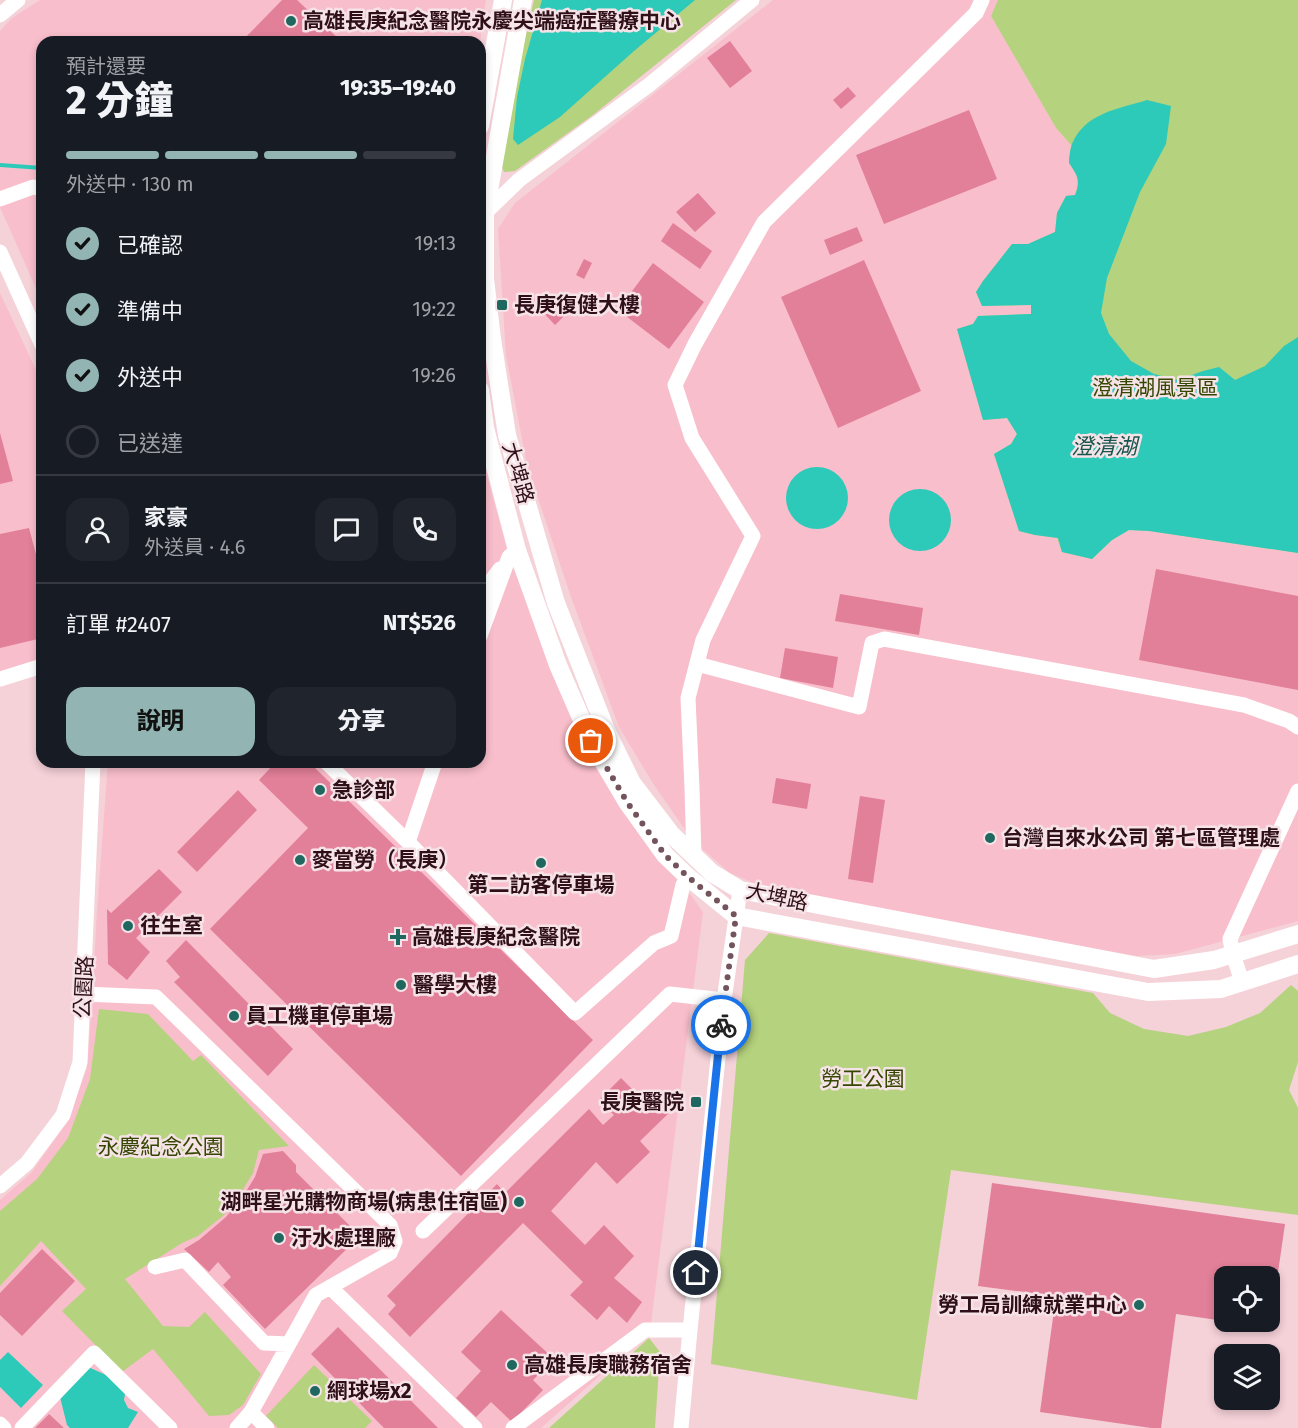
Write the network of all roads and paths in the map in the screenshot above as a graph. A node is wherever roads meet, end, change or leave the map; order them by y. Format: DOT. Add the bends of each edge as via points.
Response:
graph roads {
  1 [pos="18,0"];
  2 [pos="502,0"];
  3 [pos="523,0"];
  4 [pos="752,0"];
  5 [pos="982,0"];
  6 [pos="0,15"];
  7 [pos="486,92"];
  8 [pos="36,188"];
  9 [pos="0,199"];
  10 [pos="486,207"];
  11 [pos="486,212"];
  12 [pos="0,252"];
  13 [pos="486,288"];
  14 [pos="36,332"];
  15 [pos="486,452"];
  16 [pos="513,554"];
  17 [pos="486,588"];
  18 [pos="486,621"];
  19 [pos="697,664"];
  20 [pos="36,668"];
  21 [pos="0,679"];
  22 [pos="1298,727"];
  23 [pos="93,768"];
  24 [pos="332,768"];
  25 [pos="433,768"];
  26 [pos="1298,791"];
  27 [pos="408,842"];
  28 [pos="694,857"];
  29 [pos="688,877"];
  30 [pos="740,890"];
  31 [pos="736,916"];
  32 [pos="1298,934"];
  33 [pos="1233,954"];
  34 [pos="1298,964"];
  35 [pos="1242,982"];
  36 [pos="83,994"];
  37 [pos="724,1000"];
  38 [pos="0,1186"];
  39 [pos="423,1231"];
  40 [pos="155,1267"];
  41 [pos="330,1287"];
  42 [pos="690,1330"];
  43 [pos="289,1344"];
  44 [pos="251,1412"];
  45 [pos="0,1424"];
  46 [pos="4,1428"];
  47 [pos="22,1428"];
  48 [pos="170,1428"];
  49 [pos="237,1428"];
  50 [pos="267,1428"];
  51 [pos="475,1428"];
  52 [pos="513,1428"];
  53 [pos="681,1428"];
  1 -- 6 [label="street"];
  2 -- 7 [label="main road"];
  3 -- 10 [label="main road, 大埤路"];
  4 -- 11 [label="street" via="649,85 519,180"];
  5 -- 19 [label="street" via="976,13 764,222 675,385 692,438 753,536 703,640"];
  8 -- 9 [label="street"];
  12 -- 14 [label="street"];
  13 -- 28 [label="main road, 大埤路" via="507,435 556,603 606,730 632,783"];
  15 -- 16 [label="main road, 大埤路"];
  16 -- 17 [label="street"];
  16 -- 18 [label="street"];
  16 -- 29 [label="main road, 大埤路" via="591,741 627,802 665,855"];
  19 -- 22 [label="street" via="860,707 872,643 884,639 1244,705"];
  19 -- 28 [label="street" via="688,698"];
  20 -- 21 [label="street"];
  23 -- 36 [label="street, 公園路"];
  24 -- 27 [label="street"];
  25 -- 27 [label="street"];
  26 -- 33 [label="street" via="1230,939"];
  27 -- 29 [label="street" via="575,1013 654,943 671,936"];
  28 -- 30 [label="main road, 大埤路"];
  29 -- 31 [label="main road, 大埤路"];
  30 -- 31 [label="street"];
  30 -- 33 [label="main road, 大埤路" via="1154,969"];
  31 -- 35 [label="main road, 大埤路" via="1148,992 1221,989"];
  31 -- 37 [label="street"];
  32 -- 33 [label="main road, 大埤路"];
  33 -- 35 [label="street"];
  34 -- 35 [label="main road, 大埤路"];
  36 -- 38 [label="street, 公園路" via="80,1062 63,1115 27,1163"];
  36 -- 41 [label="street" via="156,997 390,1225 395,1241 390,1252"];
  37 -- 39 [label="street" via="670,994"];
  37 -- 42 [label="street"];
  40 -- 43 [label="street" via="185,1260 264,1342"];
  41 -- 43 [label="street" via="316,1295"];
  41 -- 51 [label="street"];
  42 -- 52 [label="street" via="645,1330"];
  42 -- 53 [label="street"];
  43 -- 44 [label="street"];
  44 -- 49 [label="street"];
  44 -- 50 [label="street"];
  45 -- 46 [label="street"];
  47 -- 48 [label="street" via="94,1353"];
}
